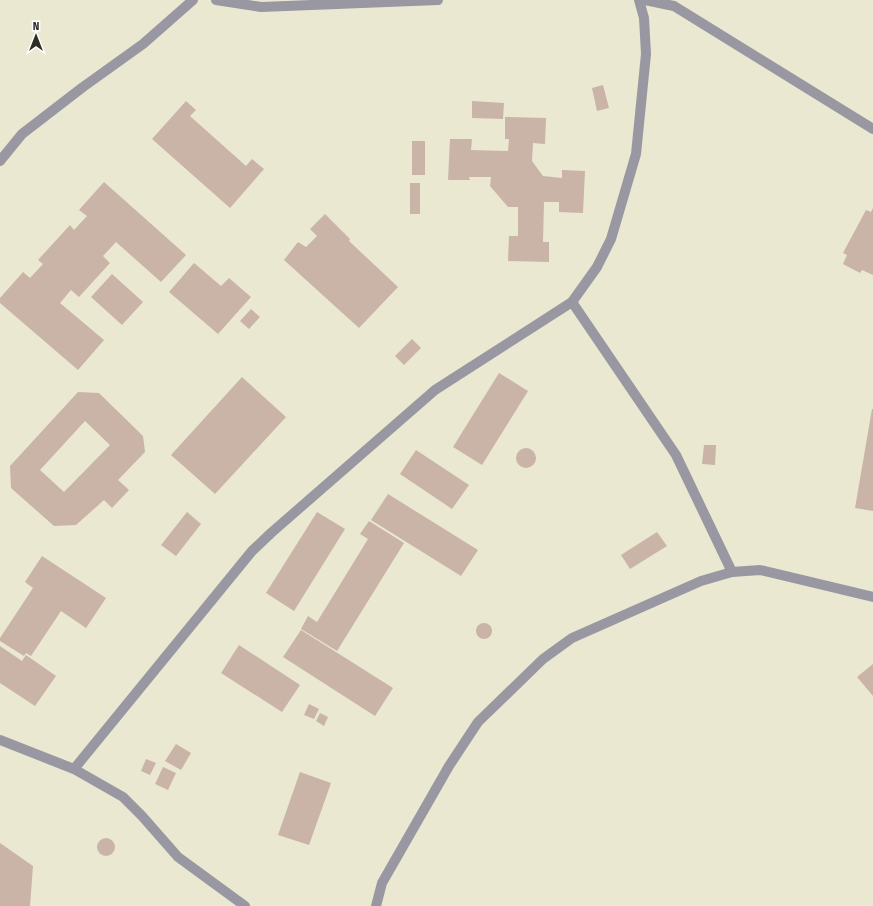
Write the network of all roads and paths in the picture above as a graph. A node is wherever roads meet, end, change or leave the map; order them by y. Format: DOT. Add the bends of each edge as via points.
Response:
graph roads {
  1 [pos="193,0"];
  2 [pos="216,0"];
  3 [pos="438,0"];
  4 [pos="639,0"];
  5 [pos="645,0"];
  6 [pos="873,129"];
  7 [pos="0,161"];
  8 [pos="572,302"];
  9 [pos="732,572"];
  10 [pos="873,597"];
  11 [pos="0,740"];
  12 [pos="74,769"];
  13 [pos="245,906"];
  14 [pos="376,906"];
  1 -- 7 [label="street" via="143,44 22,134"];
  2 -- 3 [label="street" via="261,7"];
  4 -- 8 [label="street" via="644,18 646,54 636,154 611,239 597,267"];
  5 -- 6 [label="street" via="674,6"];
  8 -- 9 [label="street" via="676,455"];
  8 -- 12 [label="street" via="435,390 271,533 247,557"];
  9 -- 10 [label="street" via="760,570"];
  9 -- 14 [label="street" via="701,582 572,638 543,659 478,722 449,766 382,883"];
  11 -- 12 [label="street"];
  12 -- 13 [label="street" via="123,797 178,857"];
}
